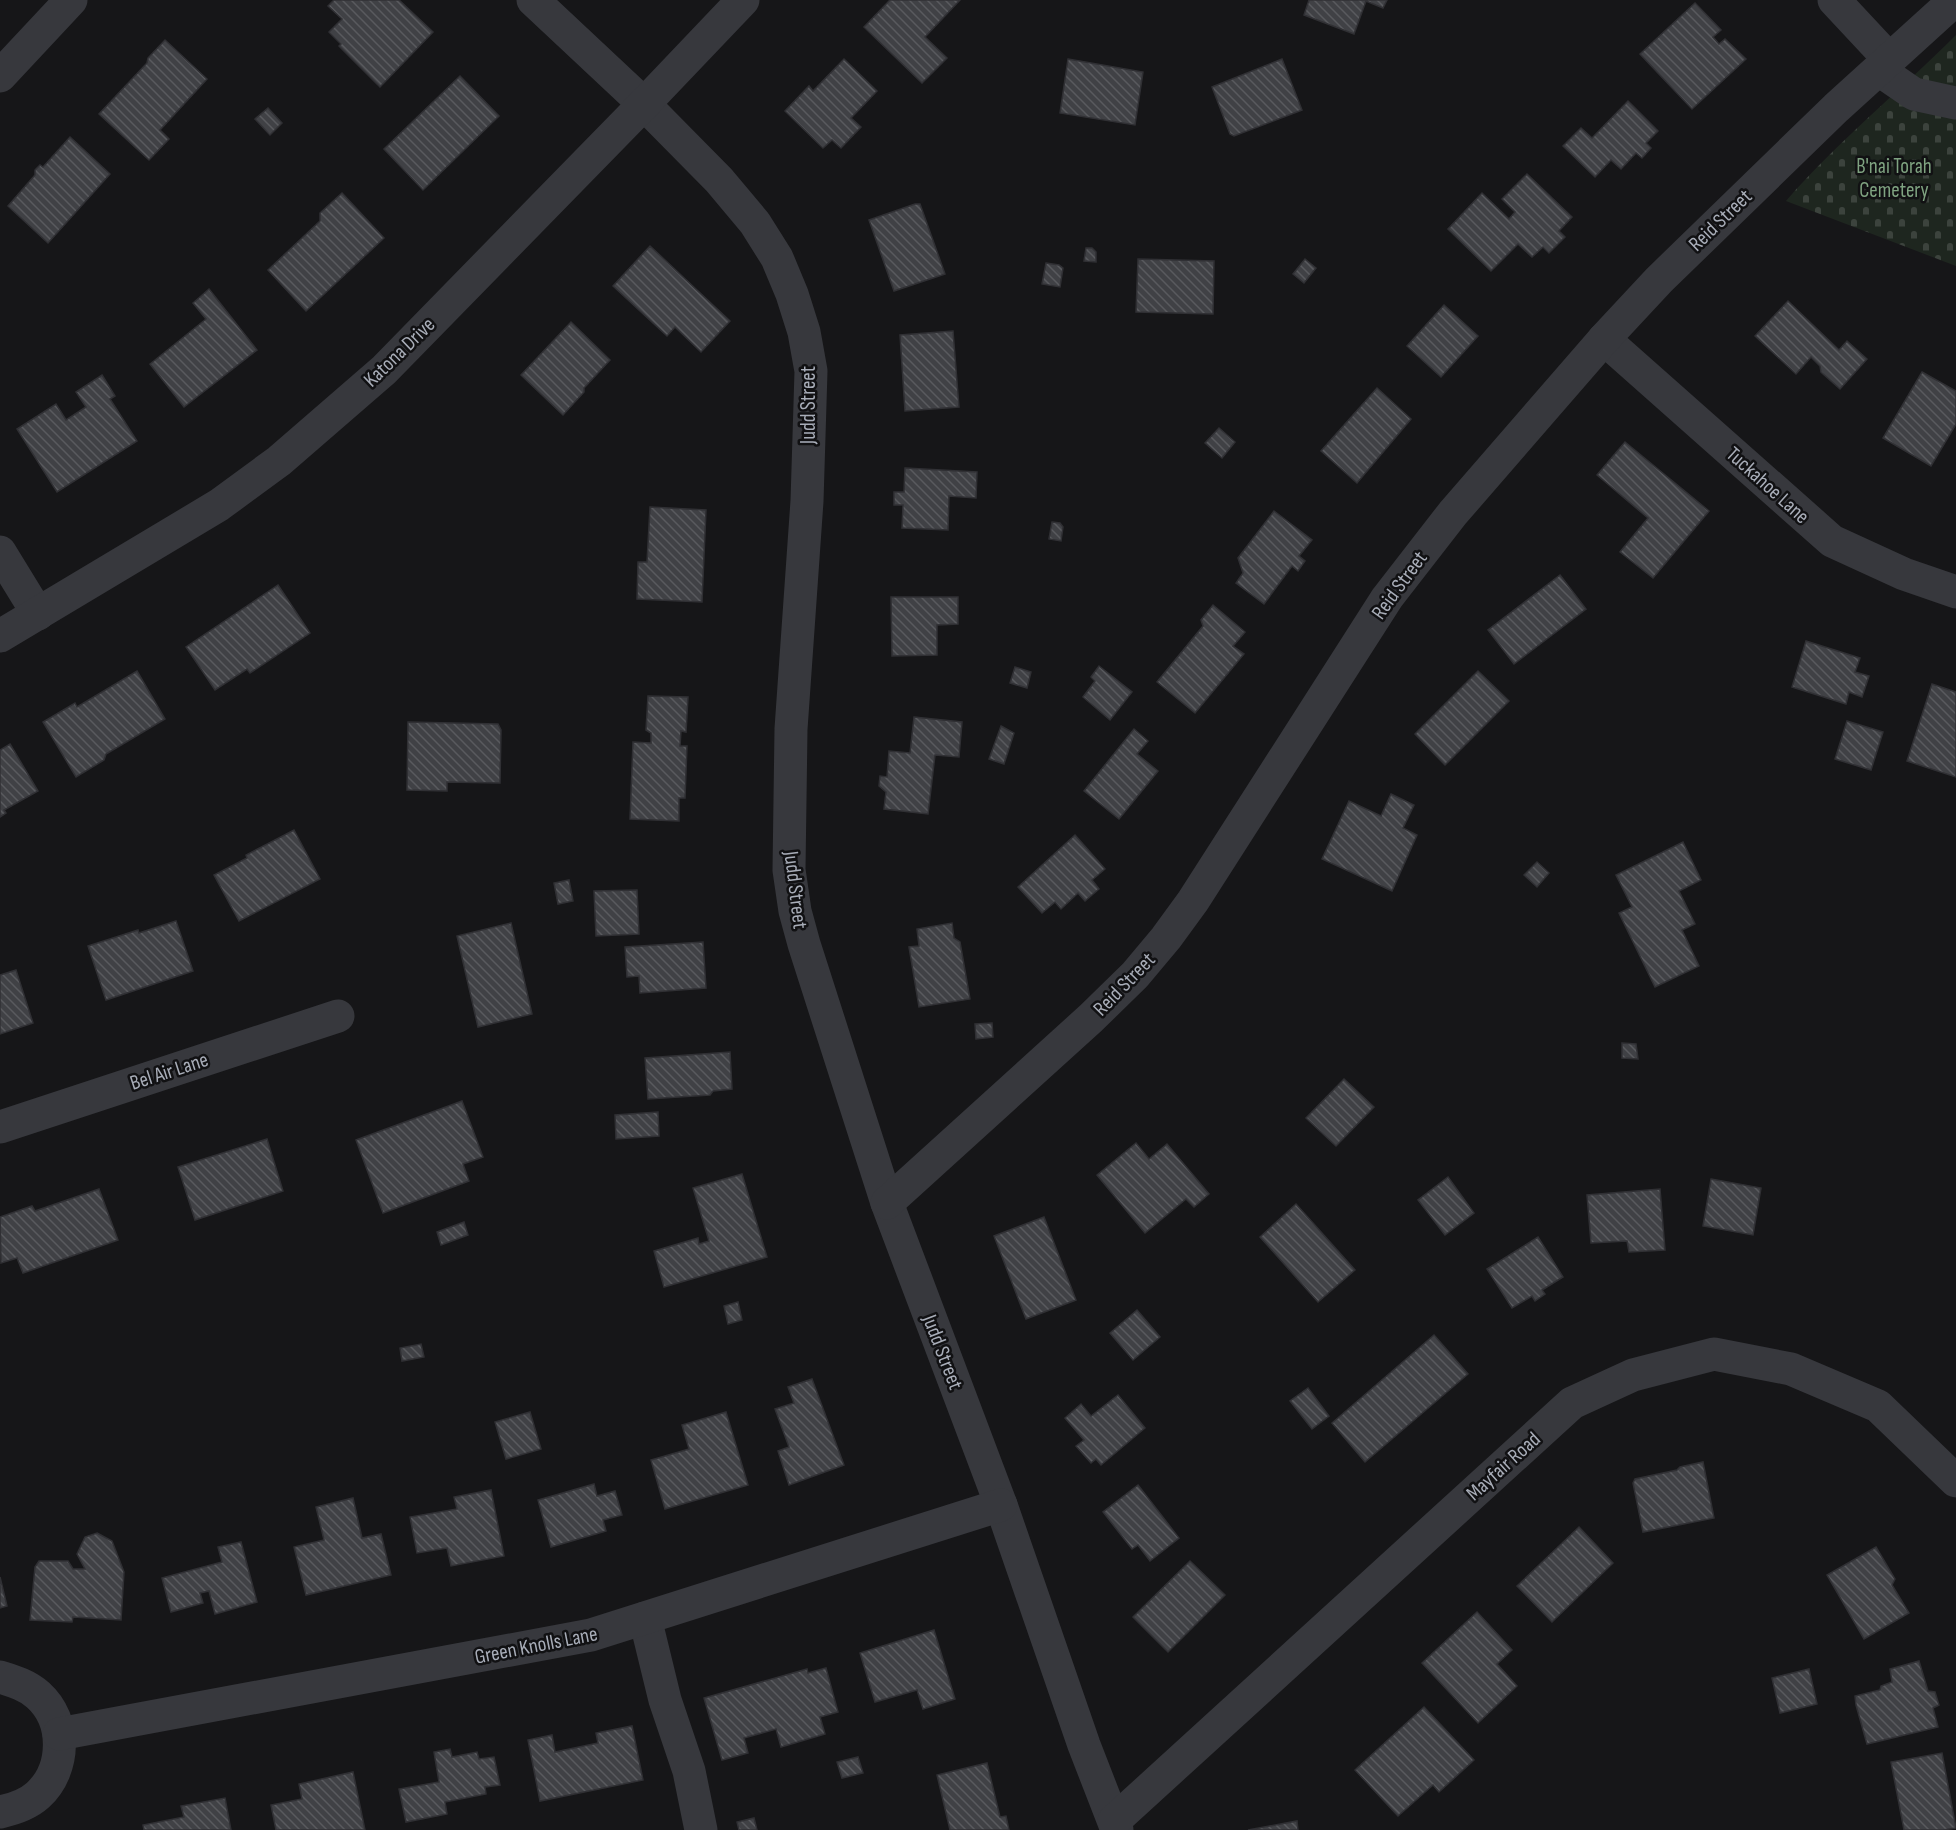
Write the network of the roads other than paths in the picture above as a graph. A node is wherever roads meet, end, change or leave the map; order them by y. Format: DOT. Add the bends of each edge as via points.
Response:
graph roads {
  1 [pos="71,0"];
  2 [pos="533,0"];
  3 [pos="743,0"];
  4 [pos="1834,0"];
  5 [pos="1955,0"];
  6 [pos="1885,65"];
  7 [pos="0,76"];
  8 [pos="1956,103"];
  9 [pos="644,104"];
  10 [pos="1604,339"];
  11 [pos="0,552"];
  12 [pos="1956,592"];
  13 [pos="38,615"];
  14 [pos="0,636"];
  15 [pos="338,1016"];
  16 [pos="0,1127"];
  17 [pos="887,1203"];
  18 [pos="1956,1481"];
  19 [pos="1001,1505"];
  20 [pos="645,1618"];
  21 [pos="0,1677"];
  22 [pos="59,1734"];
  23 [pos="0,1812"];
  24 [pos="1116,1825"];
  25 [pos="701,1830"];
  1 -- 7 [label="street"];
  2 -- 9 [label="street, Judd Street"];
  3 -- 9 [label="street, Katona Drive"];
  4 -- 6 [label="street"];
  5 -- 6 [label="street, Reid Street"];
  6 -- 8 [label="street" via="1914,94"];
  6 -- 10 [label="street, Reid Street" via="1698,242"];
  9 -- 13 [label="street, Katona Drive" via="384,370 279,461 219,505"];
  9 -- 17 [label="street, Judd Street" via="719,180 755,223 777,258 804,332 811,371 807,501 791,729 789,870 804,944"];
  10 -- 12 [label="street, Tuckahoe Lane" via="1832,541 1904,574"];
  10 -- 17 [label="street, Reid Street" via="1453,513 1387,598 1166,938 1091,1018"];
  11 -- 13 [label="street"];
  13 -- 14 [label="street, Katona Drive"];
  15 -- 16 [label="street, Bel Air Lane"];
  17 -- 19 [label="street, Judd Street"];
  18 -- 24 [label="street, Mayfair Road" via="1878,1406 1791,1369 1714,1354 1633,1375 1572,1403"];
  19 -- 20 [label="street, Green Knolls Lane"];
  19 -- 24 [label="street, Judd Street" via="1084,1745"];
  20 -- 22 [label="street, Green Knolls Lane" via="591,1635"];
  20 -- 25 [label="street" via="665,1700 689,1771"];
  21 -- 22 [label="street" via="20,1683 38,1695 52,1712"];
  22 -- 23 [label="street" via="59,1756 52,1778 38,1796 18,1808"];
}
